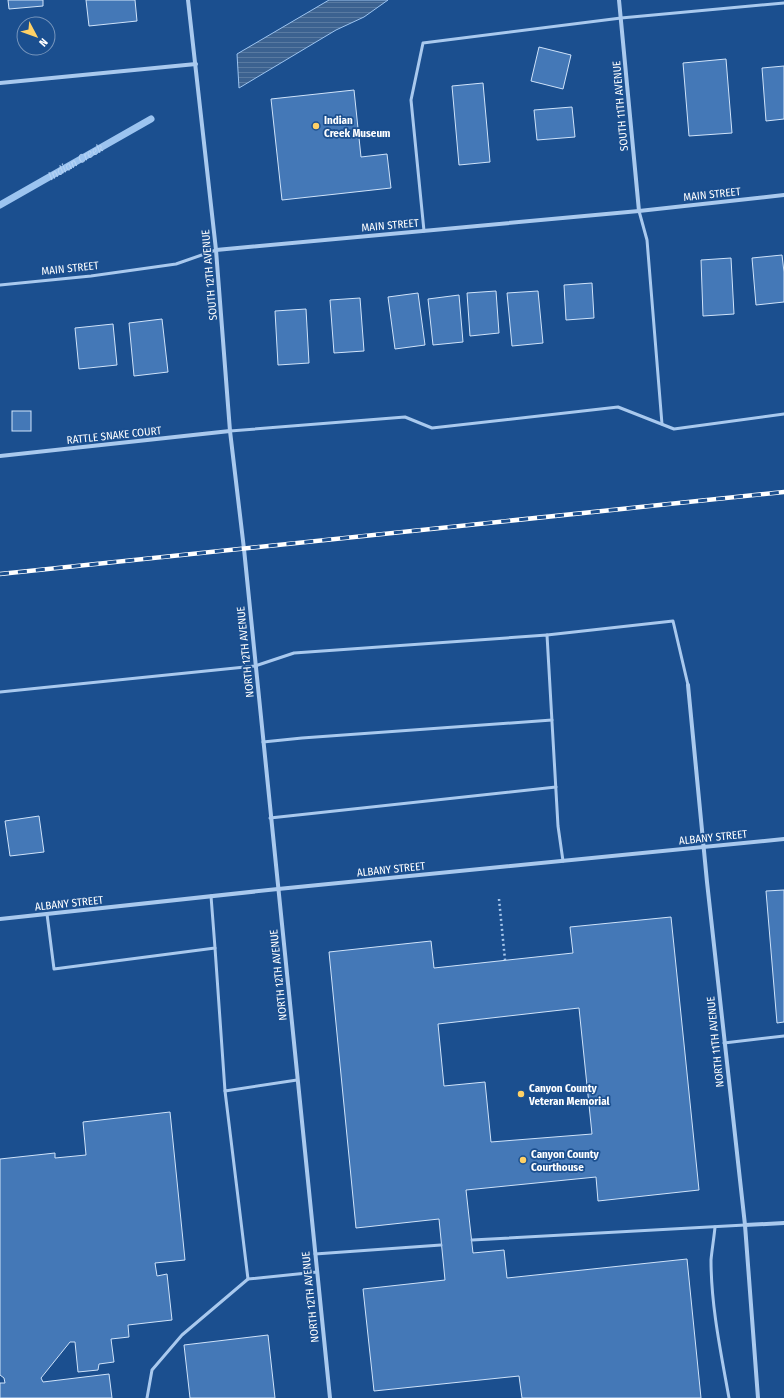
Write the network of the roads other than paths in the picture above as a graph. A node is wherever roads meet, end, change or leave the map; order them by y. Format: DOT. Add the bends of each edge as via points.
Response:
graph roads {
  1 [pos="188,0"];
  2 [pos="619,0"];
  3 [pos="784,3"];
  4 [pos="621,18"];
  5 [pos="196,64"];
  6 [pos="0,84"];
  7 [pos="784,195"];
  8 [pos="639,211"];
  9 [pos="424,231"];
  10 [pos="216,250"];
  11 [pos="0,285"];
  12 [pos="784,414"];
  13 [pos="662,424"];
  14 [pos="230,431"];
  15 [pos="0,456"];
  16 [pos="244,549"];
  17 [pos="547,635"];
  18 [pos="255,666"];
  19 [pos="688,685"];
  20 [pos="0,692"];
  21 [pos="552,720"];
  22 [pos="263,742"];
  23 [pos="556,787"];
  24 [pos="270,818"];
  25 [pos="784,839"];
  26 [pos="704,847"];
  27 [pos="563,861"];
  28 [pos="278,889"];
  29 [pos="211,896"];
  30 [pos="47,914"];
  31 [pos="0,919"];
  32 [pos="215,948"];
  33 [pos="784,1036"];
  34 [pos="724,1043"];
  35 [pos="297,1080"];
  36 [pos="225,1091"];
  37 [pos="784,1223"];
  38 [pos="745,1225"];
  39 [pos="715,1227"];
  40 [pos="472,1240"];
  41 [pos="441,1245"];
  42 [pos="315,1254"];
  43 [pos="317,1272"];
  44 [pos="248,1279"];
  45 [pos="147,1398"];
  46 [pos="330,1398"];
  47 [pos="729,1398"];
  48 [pos="758,1398"];
  1 -- 5 [label="street, SOUTH 12TH AVENUE"];
  2 -- 4 [label="street, SOUTH 11TH AVENUE"];
  3 -- 4 [label="lane"];
  4 -- 8 [label="street, SOUTH 11TH AVENUE"];
  4 -- 9 [label="lane" via="423,43 411,100"];
  5 -- 6 [label="street"];
  5 -- 10 [label="street, SOUTH 12TH AVENUE"];
  7 -- 8 [label="street, MAIN STREET"];
  8 -- 9 [label="street, MAIN STREET"];
  8 -- 13 [label="lane" via="646,240"];
  9 -- 10 [label="street, MAIN STREET"];
  10 -- 11 [label="lane, MAIN STREET" via="176,264"];
  10 -- 14 [label="street, SOUTH 12TH AVENUE"];
  12 -- 13 [label="lane" via="674,429"];
  13 -- 14 [label="lane" via="618,408 432,428 405,417"];
  14 -- 15 [label="street, RATTLE SNAKE COURT"];
  14 -- 16 [label="street, SOUTH 12TH AVENUE"];
  16 -- 18 [label="street, NORTH 12TH AVENUE"];
  17 -- 18 [label="lane" via="294,653"];
  17 -- 19 [label="lane" via="673,621"];
  17 -- 21 [label="lane"];
  18 -- 20 [label="lane"];
  18 -- 22 [label="street, NORTH 12TH AVENUE"];
  19 -- 26 [label="street, NORTH 11TH AVENUE"];
  21 -- 22 [label="lane"];
  21 -- 23 [label="lane"];
  22 -- 24 [label="street, NORTH 12TH AVENUE"];
  23 -- 24 [label="lane"];
  23 -- 27 [label="lane"];
  24 -- 28 [label="street, NORTH 12TH AVENUE"];
  25 -- 26 [label="street, ALBANY STREET"];
  26 -- 27 [label="street, ALBANY STREET"];
  26 -- 34 [label="street, NORTH 11TH AVENUE"];
  27 -- 28 [label="street, ALBANY STREET"];
  28 -- 29 [label="street, ALBANY STREET"];
  28 -- 35 [label="street, NORTH 12TH AVENUE"];
  29 -- 30 [label="street, ALBANY STREET"];
  29 -- 32 [label="lane"];
  30 -- 31 [label="street, ALBANY STREET"];
  30 -- 32 [label="lane" via="54,969"];
  32 -- 36 [label="lane"];
  33 -- 34 [label="lane"];
  34 -- 38 [label="street, NORTH 11TH AVENUE"];
  35 -- 36 [label="lane"];
  35 -- 42 [label="street, NORTH 12TH AVENUE"];
  36 -- 44 [label="lane"];
  37 -- 38 [label="street"];
  38 -- 39 [label="lane"];
  38 -- 48 [label="street, NORTH 11TH AVENUE"];
  39 -- 40 [label="lane"];
  39 -- 47 [label="lane" via="712,1260 714,1305"];
  41 -- 42 [label="lane"];
  42 -- 43 [label="street, NORTH 12TH AVENUE"];
  43 -- 44 [label="lane"];
  43 -- 46 [label="street, NORTH 12TH AVENUE"];
  44 -- 45 [label="lane" via="182,1335 152,1370"];
}
